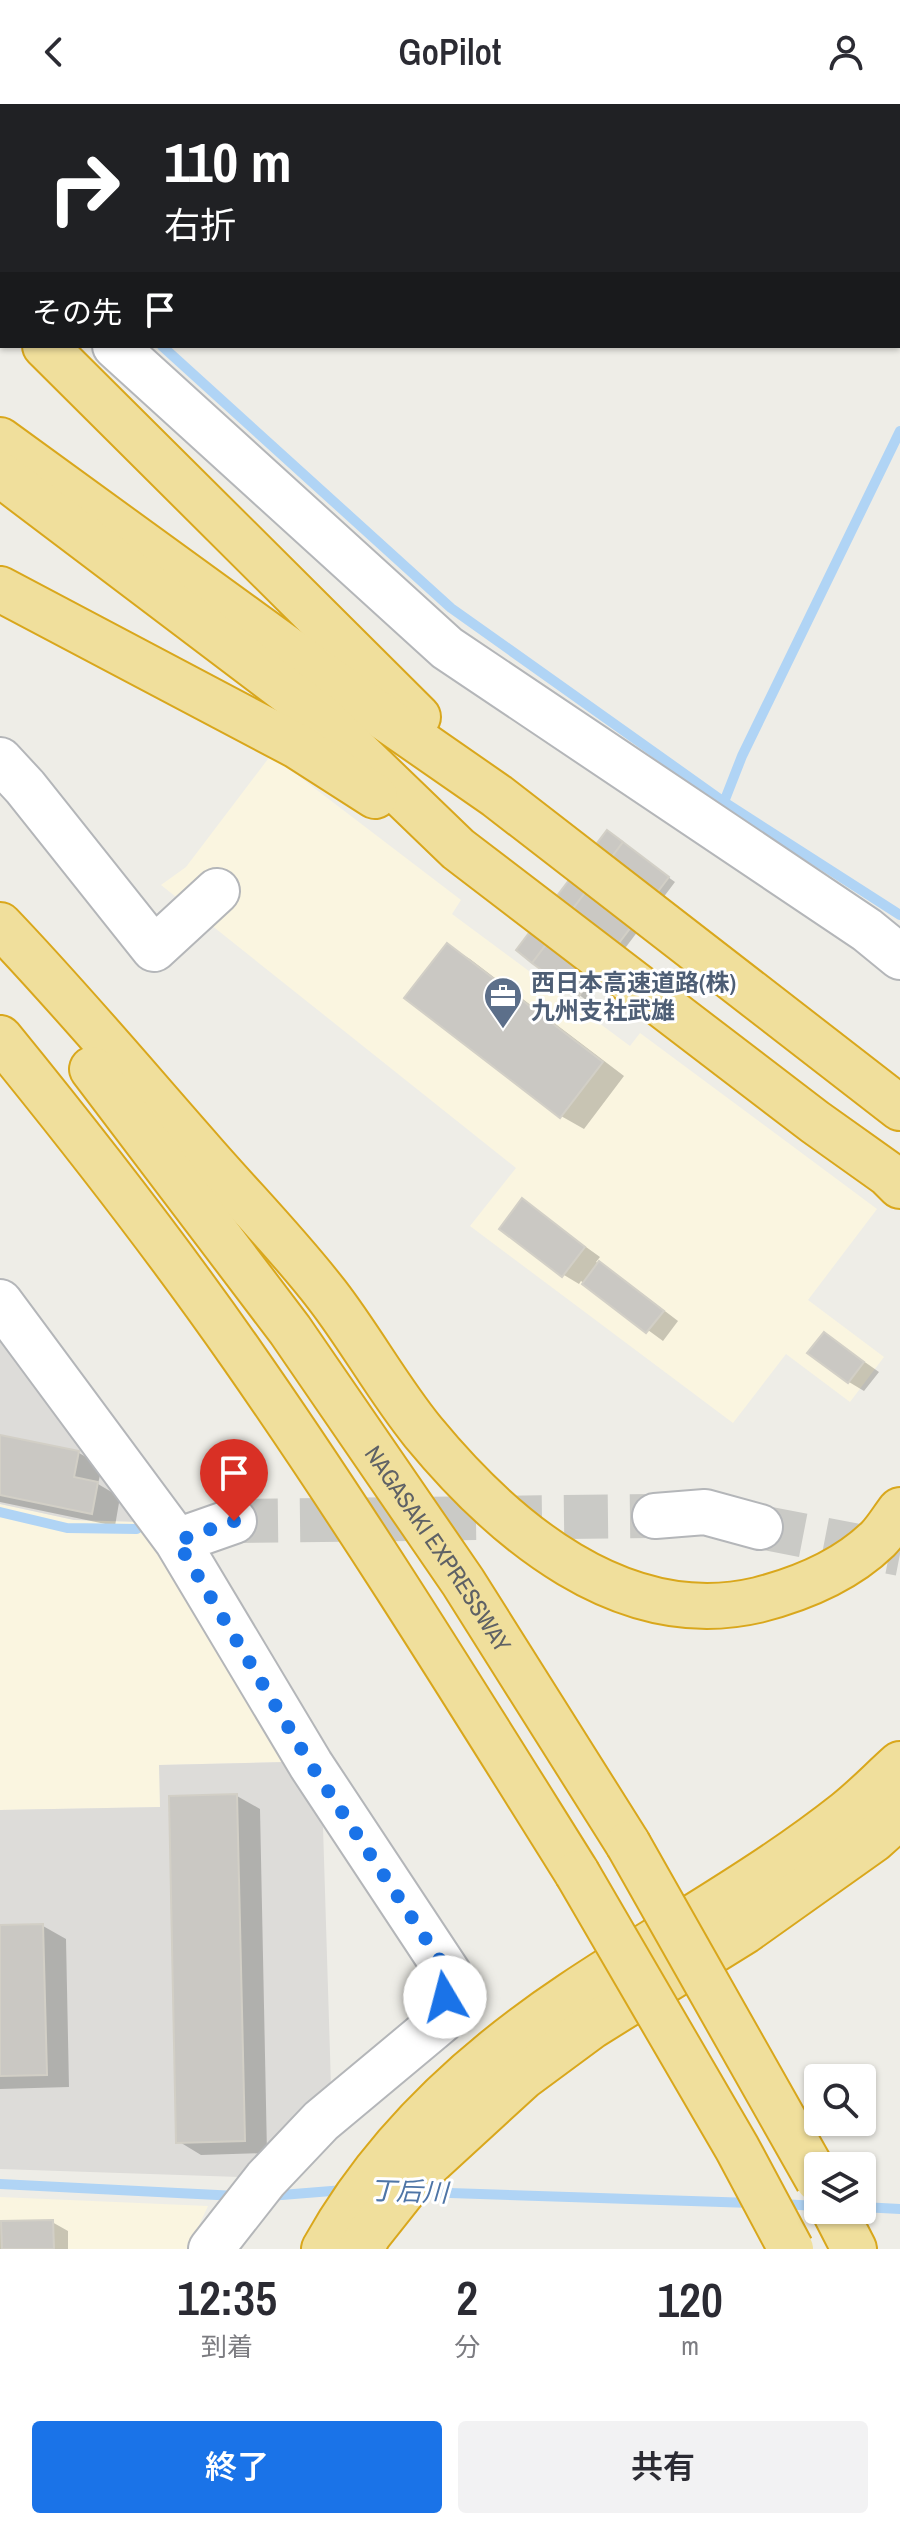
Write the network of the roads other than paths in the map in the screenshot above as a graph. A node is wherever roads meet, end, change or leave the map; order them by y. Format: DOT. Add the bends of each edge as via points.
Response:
graph roads {
  1 [pos="47,348"];
  2 [pos="117,348"];
  3 [pos="0,440"];
  4 [pos="0,474"];
  5 [pos="0,589"];
  6 [pos="0,760"];
  7 [pos="497,796"];
  8 [pos="458,849"];
  9 [pos="217,891"];
  10 [pos="0,925"];
  11 [pos="0,955"];
  12 [pos="900,957"];
  13 [pos="0,1038"];
  14 [pos="900,1108"];
  15 [pos="815,1122"];
  16 [pos="900,1186"];
  17 [pos="900,1212"];
  18 [pos="0,1302"];
  19 [pos="900,1510"];
  20 [pos="655,1516"];
  21 [pos="234,1521"];
  22 [pos="760,1527"];
  23 [pos="177,1541"];
  24 [pos="900,1764"];
  25 [pos="900,1816"];
  26 [pos="577,1873"];
  27 [pos="804,2155"];
  28 [pos="394,2176"];
  29 [pos="841,2224"];
  30 [pos="211,2249"];
  31 [pos="324,2249"];
  32 [pos="361,2249"];
  33 [pos="760,2249"];
  34 [pos="791,2249"];
  35 [pos="854,2249"];
  1 -- 7 [label="highway"];
  2 -- 12 [label="street" via="447,648"];
  3 -- 7 [label="highway"];
  4 -- 8 [label="highway" via="320,716"];
  5 -- 8 [label="highway" via="297,746"];
  6 -- 9 [label="street" via="154,949"];
  7 -- 14 [label="highway"];
  8 -- 15 [label="highway"];
  10 -- 19 [label="highway" via="327,1295 422,1431 529,1538 584,1574 638,1596 699,1606 746,1602 792,1591 842,1567 878,1539"];
  11 -- 27 [label="highway, NAGASAKI EXPRESSWAY, bridge" via="290,1330 463,1582 628,1844"];
  13 -- 26 [label="highway" via="85,1142 241,1355 420,1621"];
  15 -- 16 [label="highway"];
  15 -- 17 [label="highway" via="881,1183"];
  18 -- 23 [label="street"];
  20 -- 22 [label="street" via="705,1512"];
  21 -- 23 [label="street"];
  23 -- 30 [label="street" via="311,1765 449,1974 442,2020 321,2121"];
  24 -- 28 [label="highway" via="846,1813 497,2049 426,2112"];
  25 -- 28 [label="highway" via="745,1931 592,2026"];
  26 -- 33 [label="highway, bridge"];
  26 -- 34 [label="highway, bridge"];
  28 -- 31 [label="highway" via="341,2219"];
  28 -- 32 [label="highway"];
  29 -- 35 [label="highway"];
}
